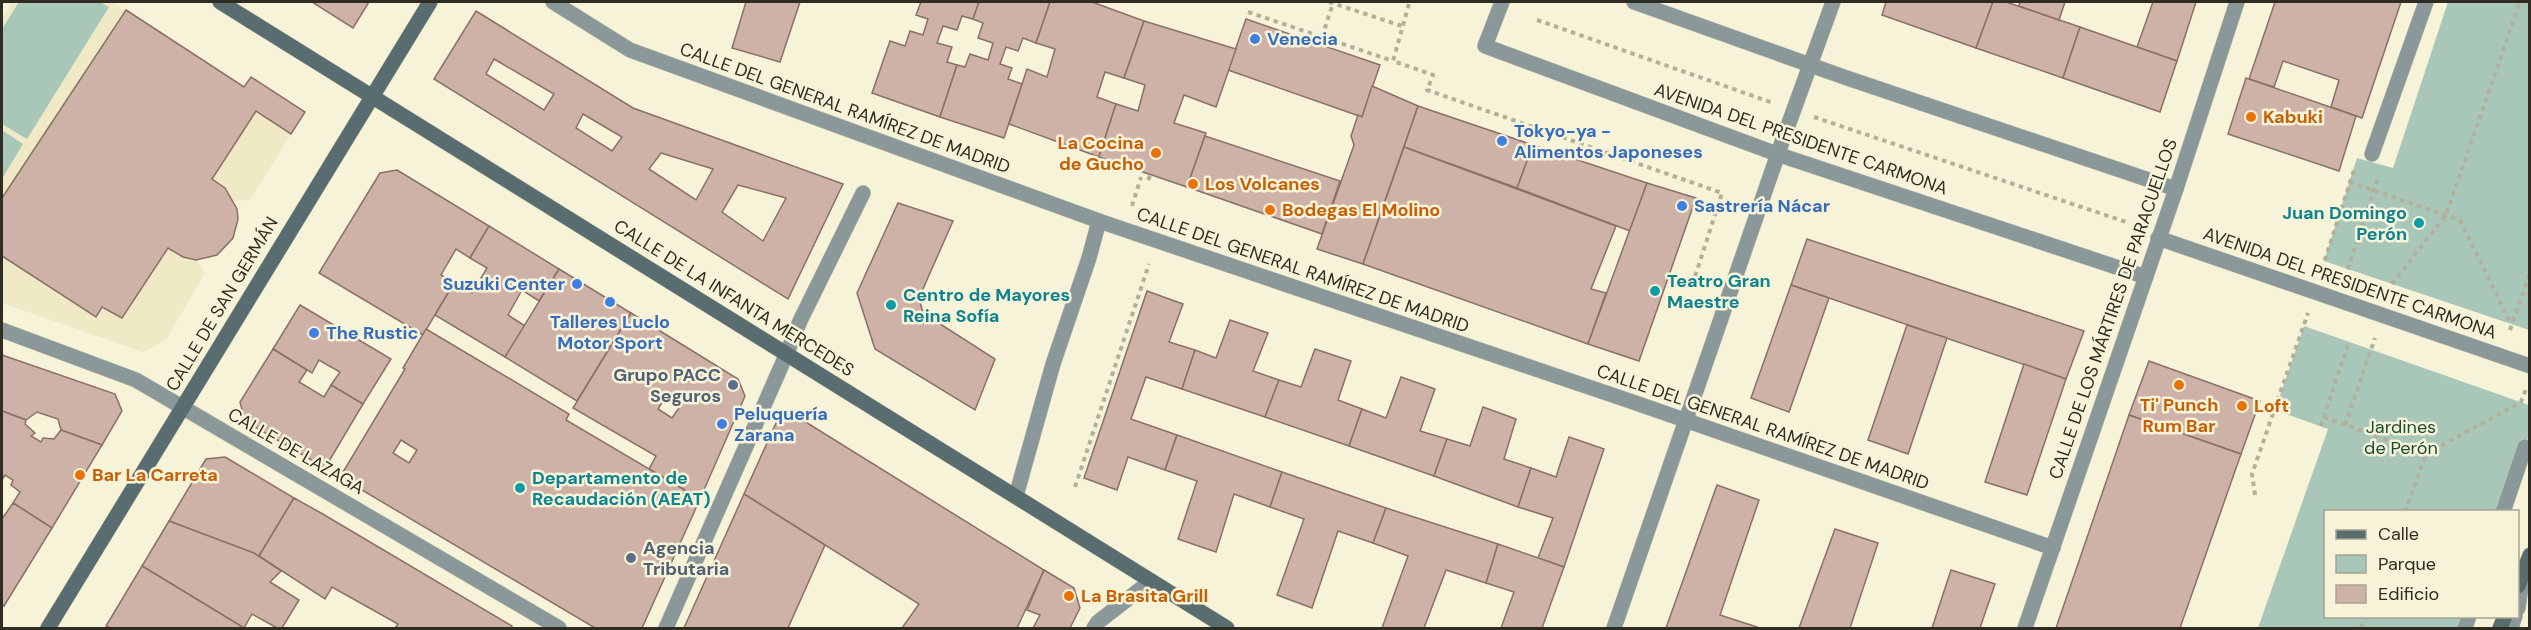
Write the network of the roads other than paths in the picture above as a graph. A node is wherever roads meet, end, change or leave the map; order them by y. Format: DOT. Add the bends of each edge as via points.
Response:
graph roads {
  1 [pos="220,2"];
  2 [pos="430,2"];
  3 [pos="552,2"];
  4 [pos="1634,2"];
  5 [pos="1833,2"];
  6 [pos="2237,2"];
  7 [pos="2426,2"];
  8 [pos="1496,3"];
  9 [pos="1810,64"];
  10 [pos="372,96"];
  11 [pos="1778,154"];
  12 [pos="2372,154"];
  13 [pos="2176,189"];
  14 [pos="863,193"];
  15 [pos="1098,221"];
  16 [pos="2158,238"];
  17 [pos="2146,277"];
  18 [pos="2,330"];
  19 [pos="787,353"];
  20 [pos="2529,366"];
  21 [pos="183,406"];
  22 [pos="1686,422"];
  23 [pos="2525,447"];
  24 [pos="1016,496"];
  25 [pos="2504,510"];
  26 [pos="2053,548"];
  27 [pos="2529,555"];
  28 [pos="2519,576"];
  29 [pos="1150,581"];
  30 [pos="48,628"];
  31 [pos="560,628"];
  32 [pos="666,628"];
  33 [pos="1094,628"];
  34 [pos="1227,628"];
  35 [pos="1614,628"];
  36 [pos="2025,628"];
  1 -- 10 [label="street, CALLE DE LA INFANTA MERCEDES"];
  2 -- 10 [label="street, CALLE DE SAN GERMÁN"];
  3 -- 15 [label="street, CALLE DEL GENERAL RAMÍREZ DE MADRID" via="630,50"];
  4 -- 9 [label="street"];
  5 -- 9 [label="street"];
  6 -- 13 [label="street, CALLE DE LOS MÁRTIRES DE PARACUELLOS"];
  7 -- 12 [label="street"];
  8 -- 11 [label="street, AVENIDA DEL PRESIDENTE CARMONA" via="1485,46"];
  9 -- 11 [label="street"];
  9 -- 13 [label="street"];
  10 -- 19 [label="street, CALLE DE LA INFANTA MERCEDES"];
  10 -- 21 [label="street, CALLE DE SAN GERMÁN"];
  11 -- 17 [label="street, AVENIDA DEL PRESIDENTE CARMONA"];
  11 -- 22 [label="street"];
  13 -- 16 [label="street, CALLE DE LOS MÁRTIRES DE PARACUELLOS"];
  14 -- 19 [label="street"];
  15 -- 22 [label="street, CALLE DEL GENERAL RAMÍREZ DE MADRID"];
  15 -- 24 [label="street"];
  16 -- 17 [label="street, CALLE DE LOS MÁRTIRES DE PARACUELLOS"];
  16 -- 20 [label="street, AVENIDA DEL PRESIDENTE CARMONA"];
  17 -- 26 [label="street, CALLE DE LOS MÁRTIRES DE PARACUELLOS"];
  18 -- 21 [label="street, CALLE DE LAZAGA" via="136,380"];
  19 -- 24 [label="street, CALLE DE LA INFANTA MERCEDES"];
  19 -- 32 [label="street"];
  21 -- 30 [label="street, CALLE DE SAN GERMÁN"];
  21 -- 31 [label="street, CALLE DE LAZAGA"];
  22 -- 26 [label="street, CALLE DEL GENERAL RAMÍREZ DE MADRID"];
  22 -- 35 [label="street"];
  23 -- 25 [label="street"];
  24 -- 29 [label="street, CALLE DE LA INFANTA MERCEDES"];
  26 -- 36 [label="street, CALLE DE LOS MÁRTIRES DE PARACUELLOS"];
  27 -- 28 [label="street"];
  29 -- 33 [label="street"];
  29 -- 34 [label="street, CALLE DE LA INFANTA MERCEDES"];
}
